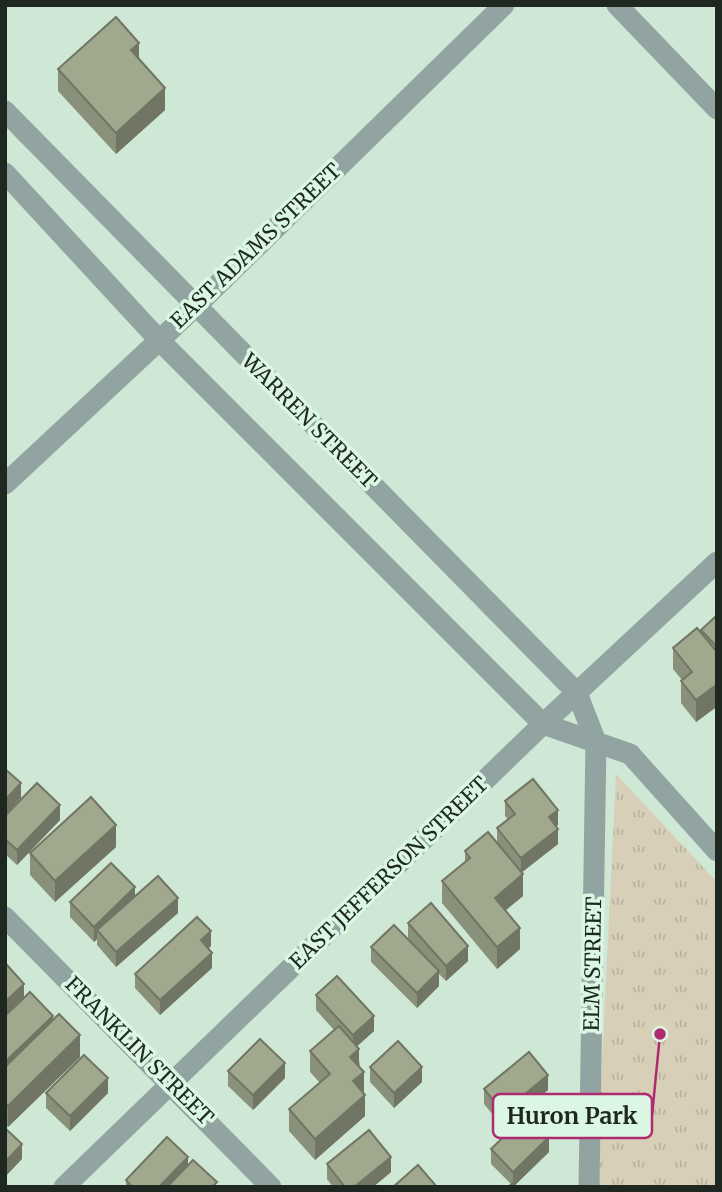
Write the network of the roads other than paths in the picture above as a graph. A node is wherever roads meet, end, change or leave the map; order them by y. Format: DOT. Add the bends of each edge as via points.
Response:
graph roads {
  1 [pos="504,5"];
  2 [pos="617,5"];
  3 [pos="717,109"];
  4 [pos="5,111"];
  5 [pos="5,173"];
  6 [pos="195,307"];
  7 [pos="159,340"];
  8 [pos="5,484"];
  9 [pos="717,562"];
  10 [pos="577,692"];
  11 [pos="543,724"];
  12 [pos="596,742"];
  13 [pos="717,851"];
  14 [pos="7,921"];
  15 [pos="171,1082"];
  16 [pos="64,1187"];
  17 [pos="271,1187"];
  18 [pos="589,1187"];
  1 -- 6 [label="street, EAST ADAMS STREET"];
  2 -- 3 [label="street"];
  4 -- 6 [label="street, WARREN STREET"];
  5 -- 7 [label="street"];
  6 -- 7 [label="street, EAST ADAMS STREET"];
  6 -- 10 [label="street, WARREN STREET"];
  7 -- 8 [label="street, EAST ADAMS STREET"];
  7 -- 11 [label="street"];
  9 -- 10 [label="street, EAST JEFFERSON STREET"];
  10 -- 11 [label="street, EAST JEFFERSON STREET"];
  10 -- 12 [label="street, WARREN STREET"];
  11 -- 12 [label="street"];
  11 -- 15 [label="street, EAST JEFFERSON STREET"];
  12 -- 13 [label="street" via="630,754"];
  12 -- 18 [label="street, ELM STREET"];
  14 -- 15 [label="street, FRANKLIN STREET"];
  15 -- 16 [label="street, EAST JEFFERSON STREET"];
  15 -- 17 [label="street, FRANKLIN STREET"];
}
